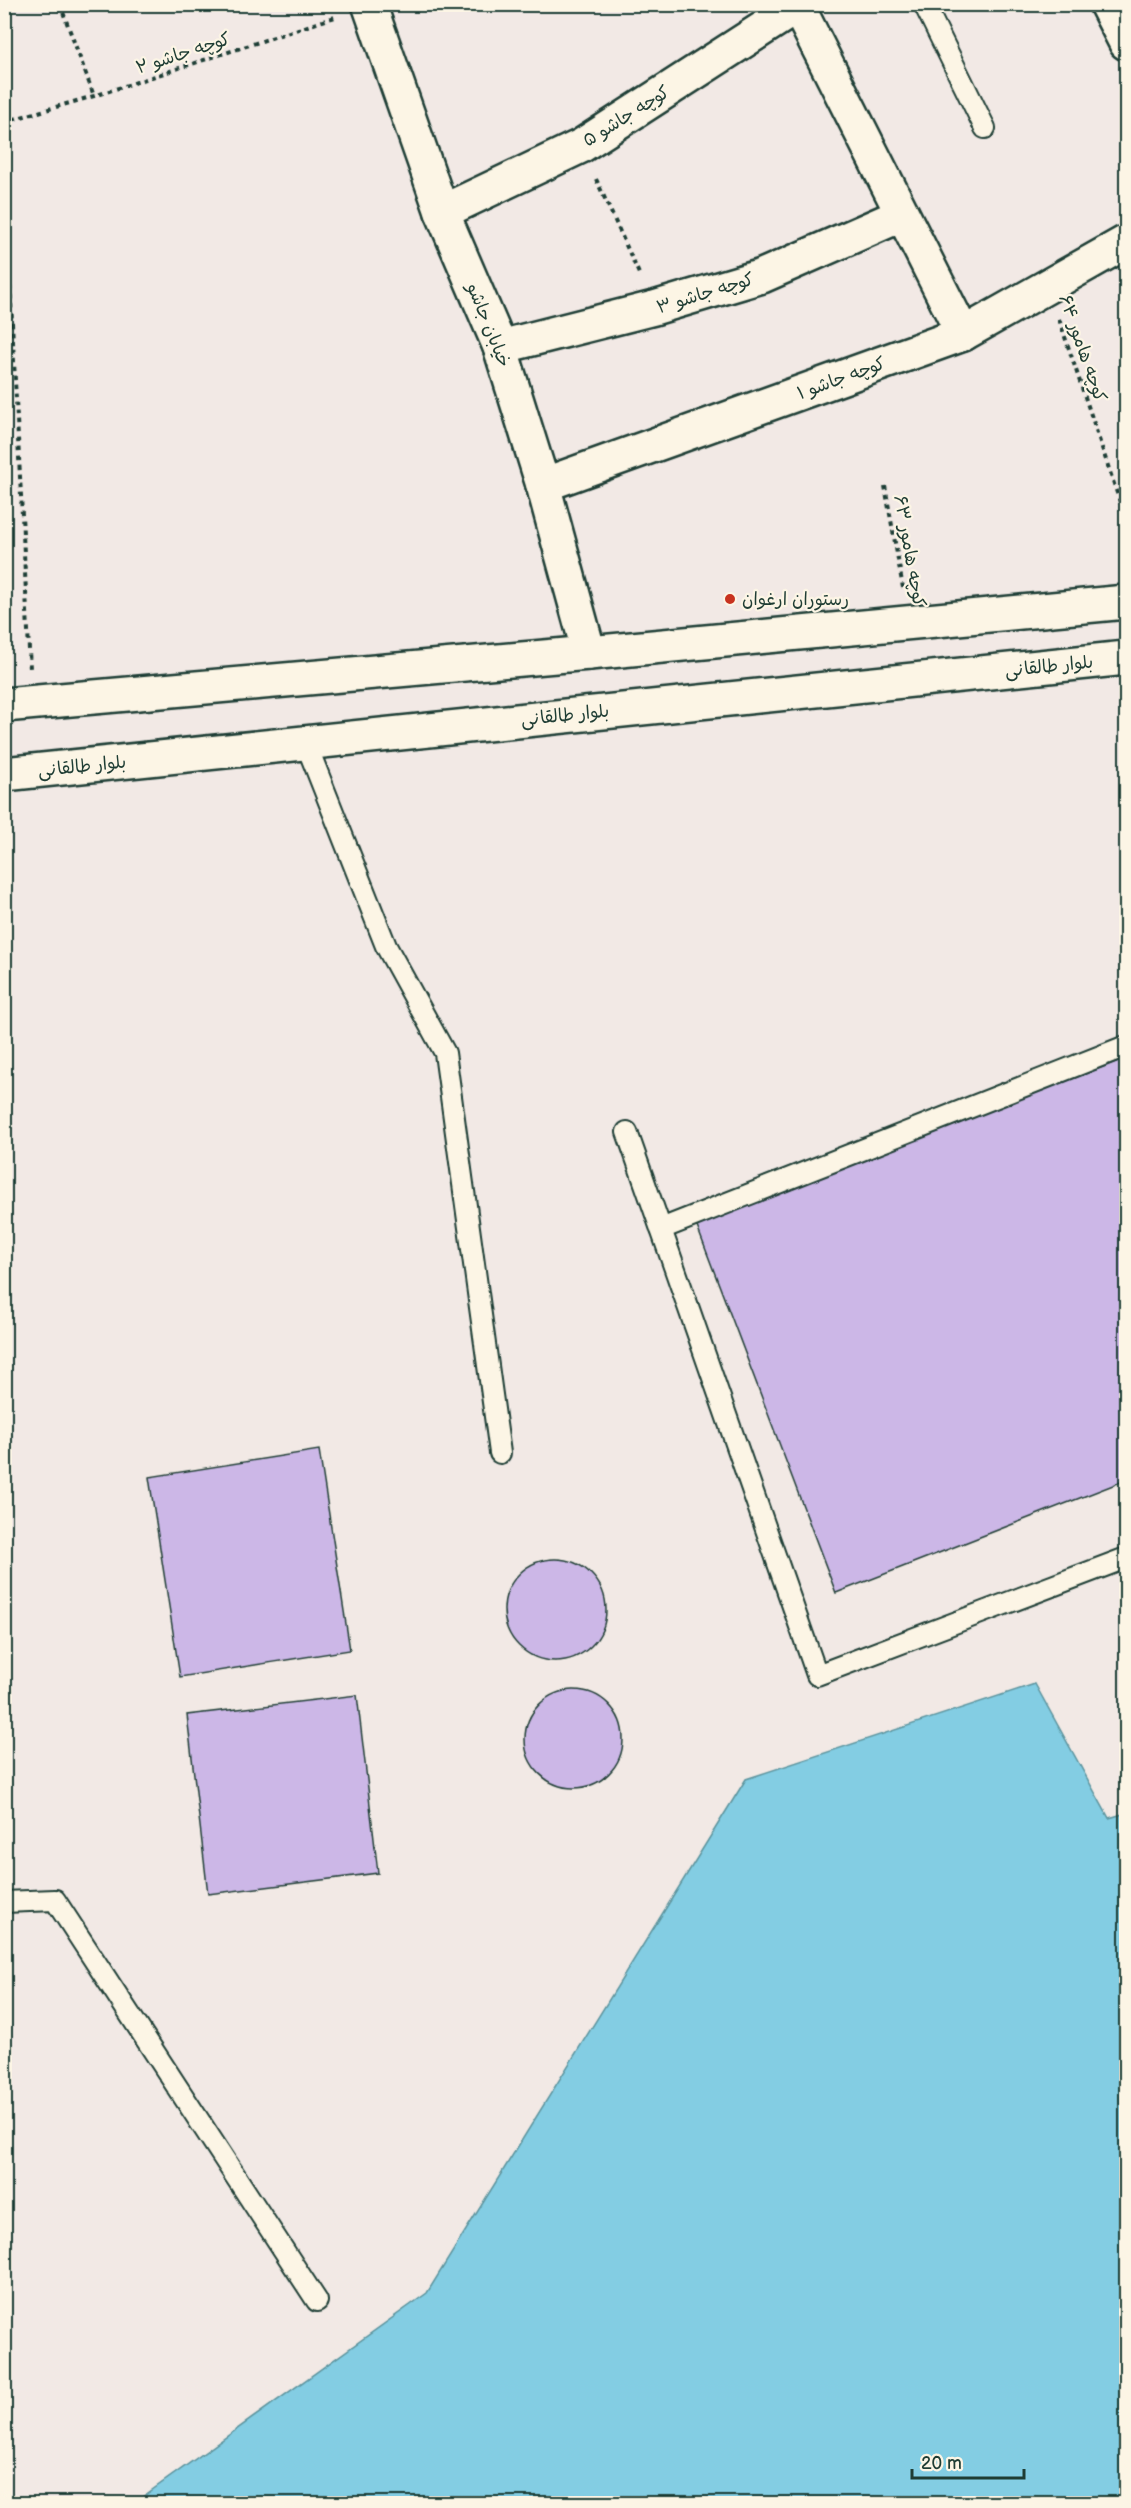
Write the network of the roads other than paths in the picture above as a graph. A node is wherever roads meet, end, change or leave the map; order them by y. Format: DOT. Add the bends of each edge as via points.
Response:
graph roads {
  1 [pos="924,4"];
  2 [pos="1106,4"];
  3 [pos="370,5"];
  4 [pos="800,6"];
  5 [pos="1126,43"];
  6 [pos="985,128"];
  7 [pos="442,212"];
  8 [pos="901,214"];
  9 [pos="1126,242"];
  10 [pos="963,334"];
  11 [pos="500,347"];
  12 [pos="543,485"];
  13 [pos="1126,602"];
  14 [pos="589,653"];
  15 [pos="1126,658"];
  16 [pos="18,704"];
  17 [pos="305,741"];
  18 [pos="4,774"];
  19 [pos="1126,1046"];
  20 [pos="627,1132"];
  21 [pos="661,1229"];
  22 [pos="500,1454"];
  23 [pos="1126,1558"];
  24 [pos="4,1902"];
  25 [pos="317,2301"];
  1 -- 6 [label="lane"];
  2 -- 5 [label="street"];
  3 -- 7 [label="street, خیابان جاشو"];
  4 -- 7 [label="street, کوچه جاشو ۵" via="581,146"];
  4 -- 8 [label="street"];
  7 -- 11 [label="street, خیابان جاشو"];
  8 -- 10 [label="street"];
  8 -- 11 [label="street, کوچه جاشو ۳" via="762,276"];
  9 -- 10 [label="street, کوچه جاشو ۱"];
  10 -- 12 [label="street, کوچه جاشو ۱"];
  11 -- 12 [label="street, خیابان جاشو"];
  12 -- 14 [label="street, خیابان جاشو"];
  13 -- 14 [label="street"];
  14 -- 16 [label="street"];
  15 -- 17 [label="street, بلوار طالقانی"];
  17 -- 18 [label="street, بلوار طالقانی"];
  17 -- 22 [label="lane" via="386,946 445,1053"];
  19 -- 21 [label="lane"];
  20 -- 21 [label="lane"];
  21 -- 23 [label="lane" via="817,1675"];
  24 -- 25 [label="lane" via="55,1900"];
}
